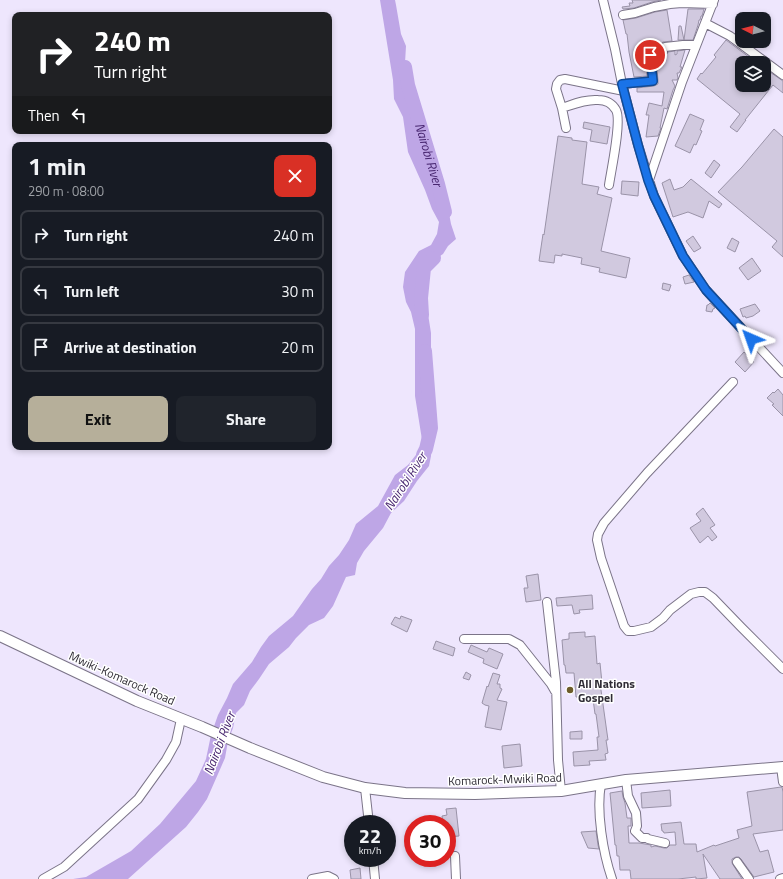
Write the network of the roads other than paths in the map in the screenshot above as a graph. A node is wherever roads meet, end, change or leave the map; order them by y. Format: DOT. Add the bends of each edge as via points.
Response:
graph roads {
  1 [pos="603,0"];
  2 [pos="713,2"];
  3 [pos="623,15"];
  4 [pos="705,23"];
  5 [pos="696,45"];
  6 [pos="783,75"];
  7 [pos="623,88"];
  8 [pos="562,108"];
  9 [pos="566,128"];
  10 [pos="648,180"];
  11 [pos="609,185"];
  12 [pos="783,373"];
  13 [pos="733,382"];
  14 [pos="546,602"];
  15 [pos="0,636"];
  16 [pos="464,639"];
  17 [pos="783,669"];
  18 [pos="556,691"];
  19 [pos="181,718"];
  20 [pos="235,742"];
  21 [pos="782,767"];
  22 [pos="626,780"];
  23 [pos="783,782"];
  24 [pos="601,784"];
  25 [pos="366,788"];
  26 [pos="561,791"];
  27 [pos="368,815"];
  28 [pos="665,843"];
  29 [pos="737,862"];
  30 [pos="374,867"];
  31 [pos="455,867"];
  32 [pos="783,878"];
  33 [pos="43,879"];
  34 [pos="312,879"];
  35 [pos="334,879"];
  36 [pos="376,879"];
  37 [pos="456,879"];
  38 [pos="612,879"];
  39 [pos="749,879"];
  40 [pos="780,879"];
  1 -- 7 [label="street"];
  2 -- 3 [label="street" via="670,4"];
  2 -- 4 [label="street"];
  4 -- 5 [label="street"];
  4 -- 6 [label="street" via="730,36"];
  5 -- 7 [label="street" via="665,47 663,51 650,55 653,81"];
  5 -- 10 [label="street"];
  7 -- 8 [label="street" via="560,80 556,89"];
  7 -- 10 [label="street"];
  8 -- 9 [label="street"];
  8 -- 11 [label="street" via="599,99 616,109 617,132"];
  10 -- 12 [label="street" via="683,256 698,279"];
  13 -- 17 [label="street" via="604,523 597,540 621,619 628,631 651,627 691,594 704,592"];
  14 -- 18 [label="street"];
  15 -- 19 [label="main road, Mwiki-Komarock Road" via="137,701"];
  16 -- 18 [label="street" via="514,641 520,645"];
  18 -- 26 [label="street"];
  19 -- 20 [label="main road, Mwiki-Komarock Road"];
  19 -- 33 [label="street" via="176,742 138,799 64,867"];
  20 -- 25 [label="main road, Komarock-Mwiki Road" via="323,777"];
  21 -- 22 [label="main road, Komarock-Mwiki Road"];
  21 -- 23 [label="street"];
  22 -- 24 [label="main road, Komarock-Mwiki Road"];
  22 -- 28 [label="street" via="628,796 636,812 635,831 642,838"];
  24 -- 26 [label="main road, Komarock-Mwiki Road"];
  24 -- 38 [label="street" via="600,813"];
  25 -- 26 [label="main road, Komarock-Mwiki Road" via="405,793"];
  25 -- 27 [label="street"];
  29 -- 39 [label="street"];
  30 -- 36 [label="street"];
  31 -- 37 [label="street"];
  32 -- 40 [label="street"];
  34 -- 35 [label="street" via="328,876"];
}
